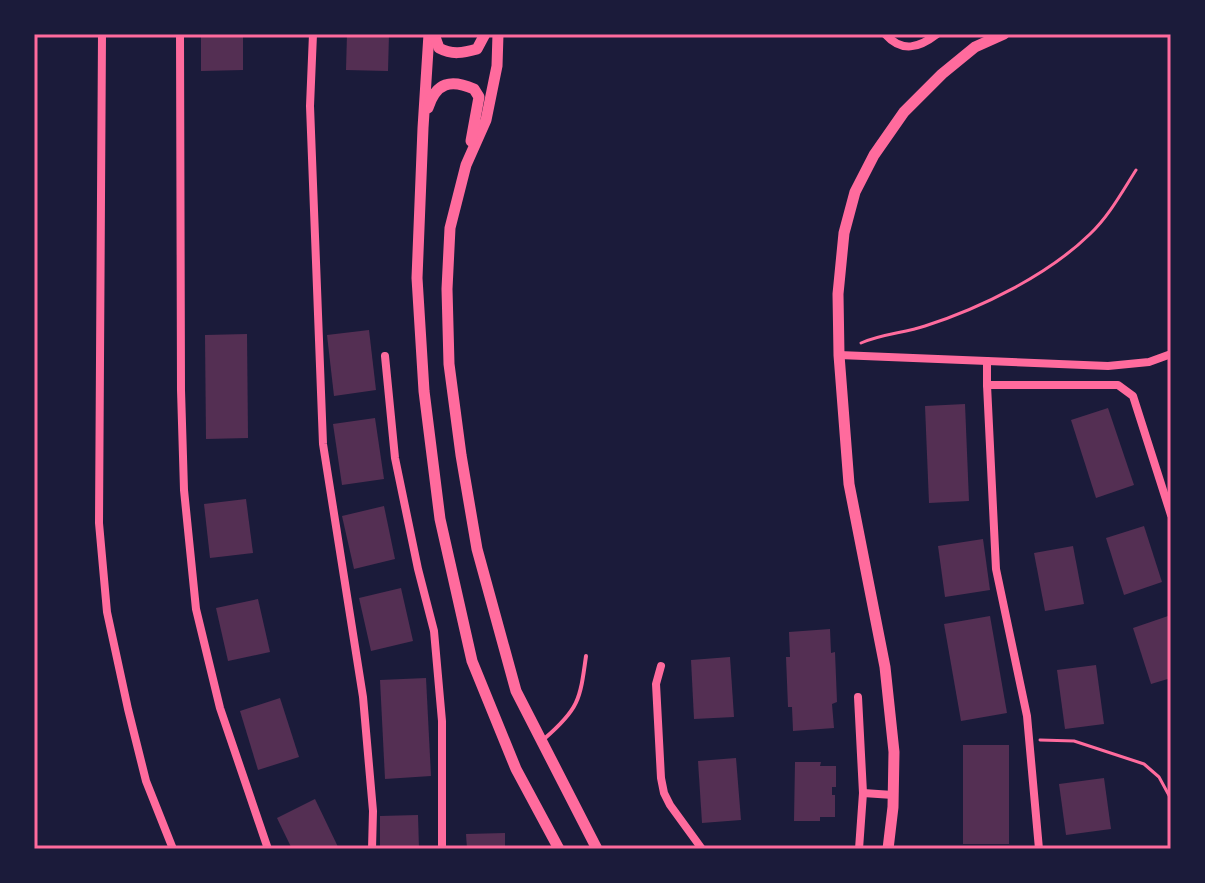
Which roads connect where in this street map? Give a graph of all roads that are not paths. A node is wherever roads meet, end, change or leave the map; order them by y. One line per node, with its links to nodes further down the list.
1 (102, 34): 24 (street)
2 (180, 34): 25 (street)
3 (313, 34): 26 (street)
4 (431, 34): 5 (main road); 10 (main road)
5 (485, 34)
6 (498, 34): 11 (main road)
7 (885, 34): 8 (street)
8 (937, 34)
9 (1004, 34): 13 (main road)
10 (423, 128): 11 (main road); 28 (main road)
11 (466, 165): 21 (main road)
12 (1171, 354): 15 (street)
13 (839, 355): 15 (street); 23 (main road)
14 (385, 356): 27 (street)
15 (987, 361): 16 (street)
16 (987, 385): 17 (street); 33 (street)
17 (1171, 515)
18 (586, 656): 21 (lane)
19 (661, 666): 30 (street)
20 (858, 697): 22 (street)
21 (542, 741): 29 (main road)
22 (863, 793): 23 (street); 31 (street)
23 (893, 795): 32 (main road)
24 (173, 849)
25 (268, 849)
26 (372, 849)
27 (442, 849)
28 (559, 849)
29 (597, 849)
30 (702, 849)
31 (859, 849)
32 (888, 849)
33 (1039, 849)

